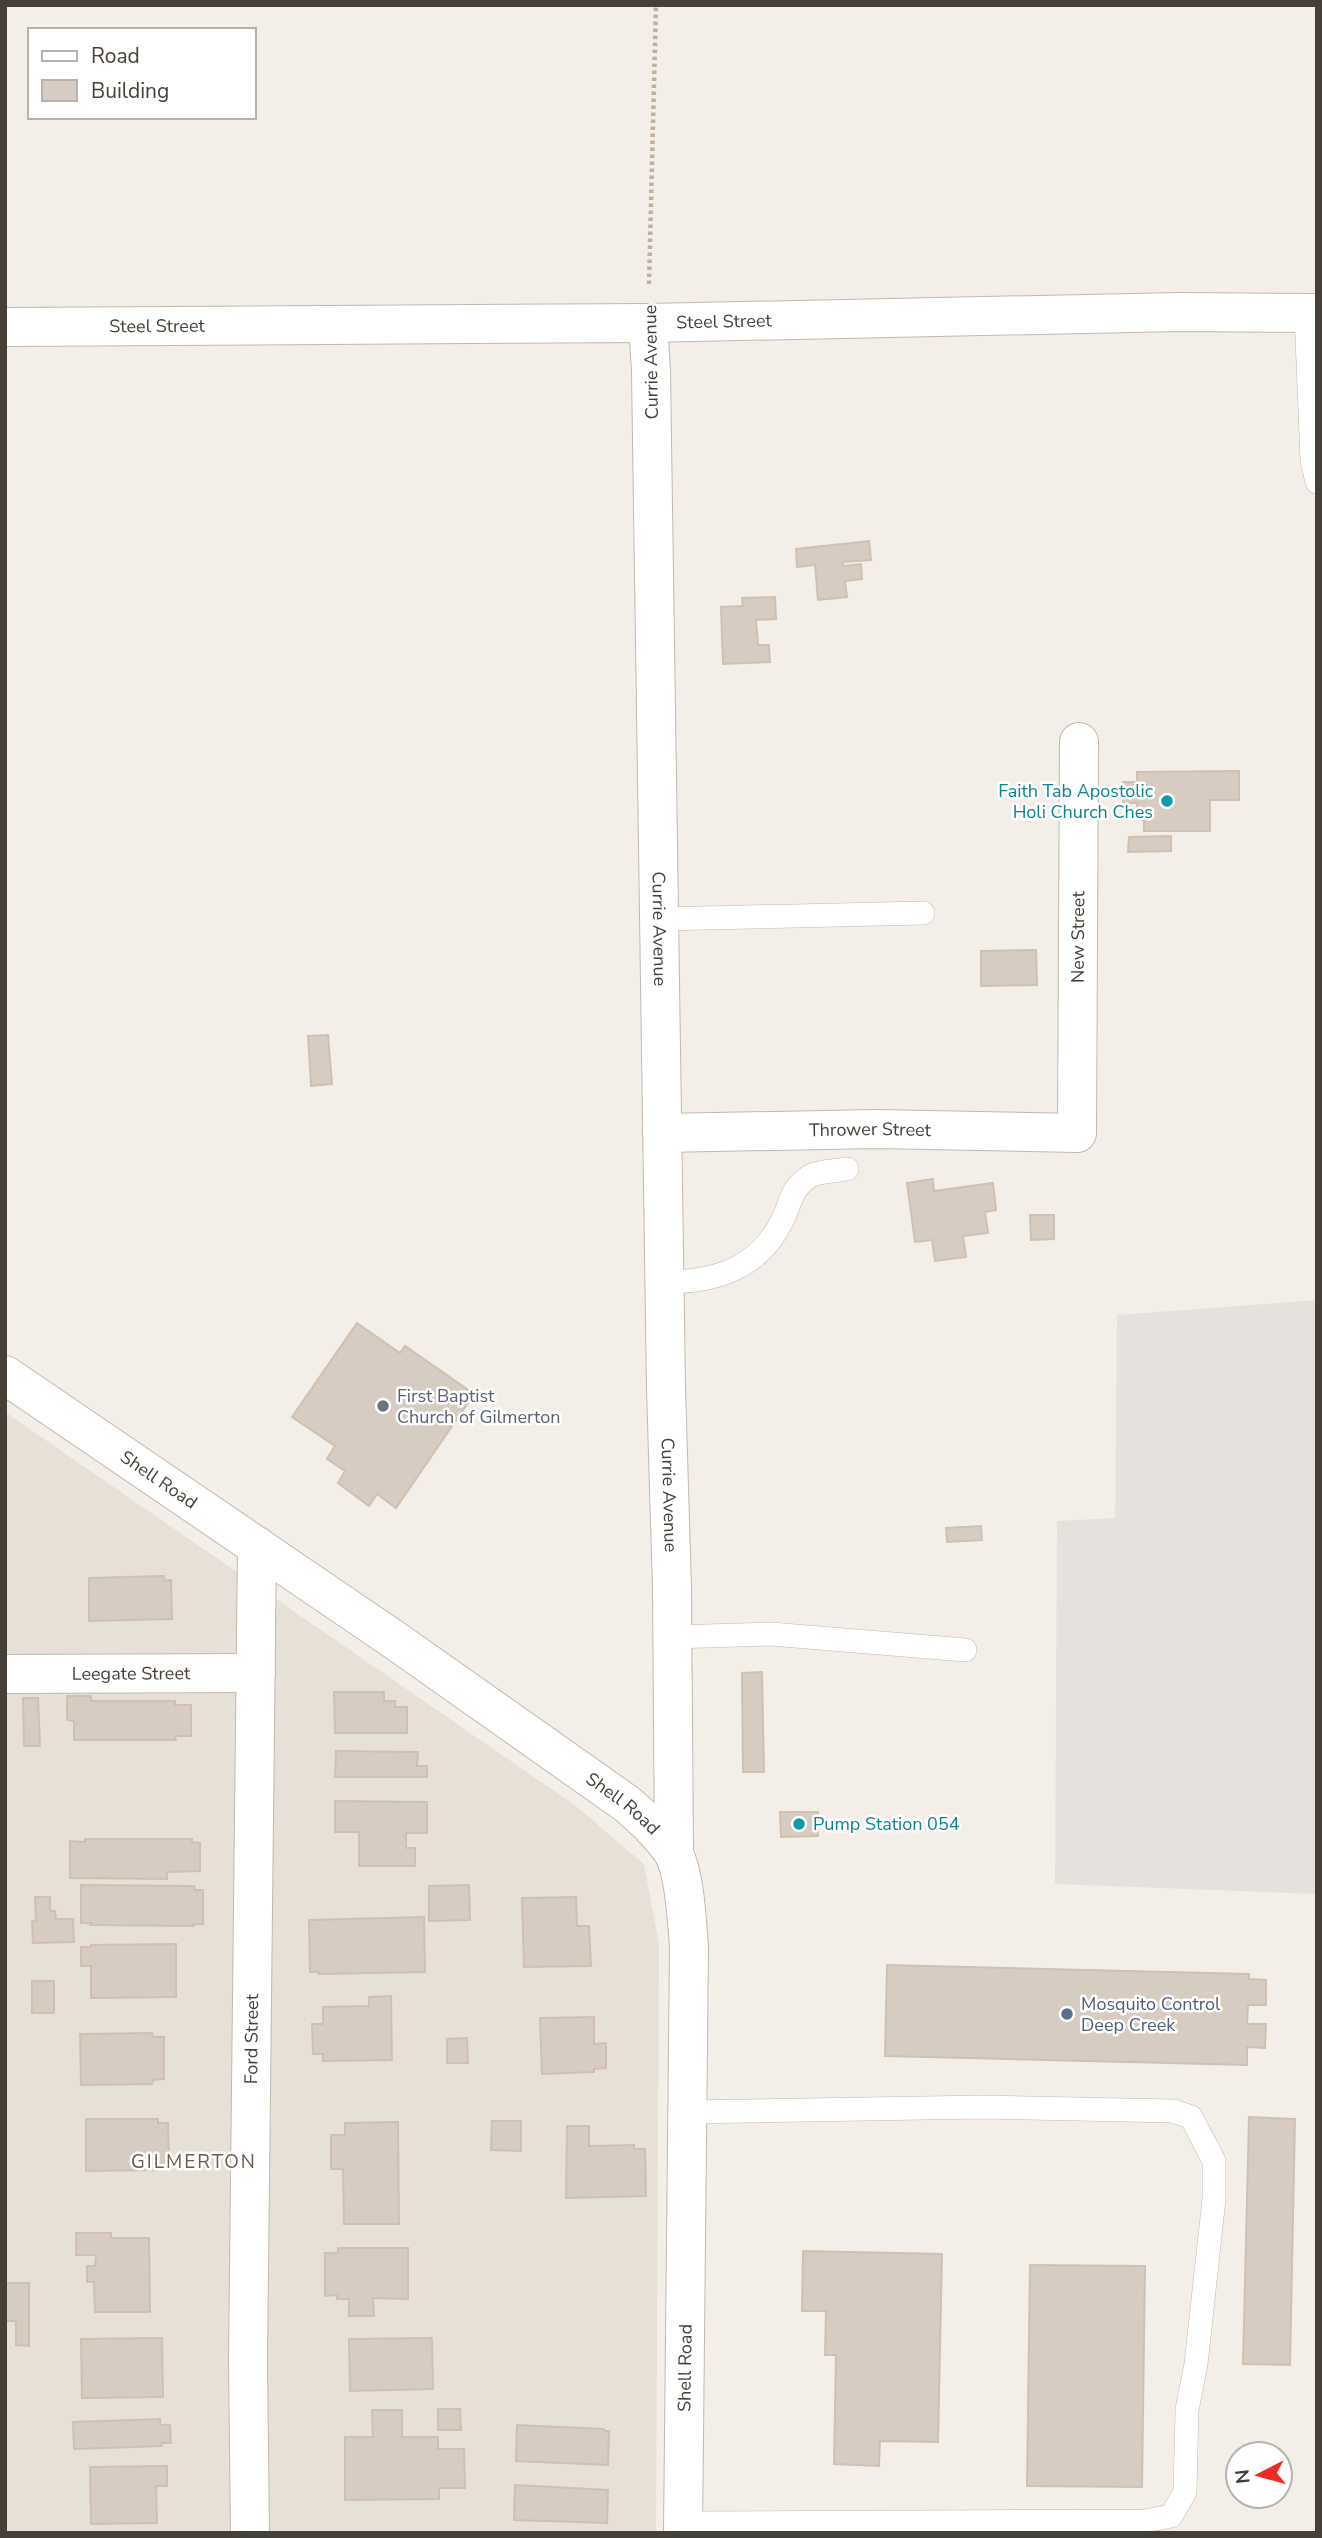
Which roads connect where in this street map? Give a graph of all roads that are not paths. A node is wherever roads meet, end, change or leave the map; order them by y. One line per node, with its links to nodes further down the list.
1 (1311, 313): 2 (street, Steel Street); 4 (lane)
2 (648, 323): 3 (street, Steel Street); 7 (street, Currie Avenue)
3 (5, 327)
4 (1317, 482)
5 (1079, 742): 9 (street, New Street)
6 (923, 913): 7 (lane)
7 (660, 919): 8 (street, Currie Avenue)
8 (662, 1133): 9 (street, Thrower Street); 11 (street, Currie Avenue)
9 (1077, 1133)
10 (847, 1169): 11 (lane)
11 (666, 1282): 14 (street, Currie Avenue)
12 (5, 1375): 13 (street, Shell Road)
13 (257, 1546): 16 (street, Ford Street); 18 (street, Shell Road)
14 (673, 1637): 15 (lane); 18 (street, Currie Avenue)
15 (965, 1650)
16 (256, 1673): 17 (street, Leegate Street); 21 (street, Ford Street)
17 (5, 1674)
18 (674, 1853): 19 (street, Shell Road)
19 (688, 2112): 20 (street, Shell Road); 20 (lane)
20 (683, 2528)
21 (250, 2533)

